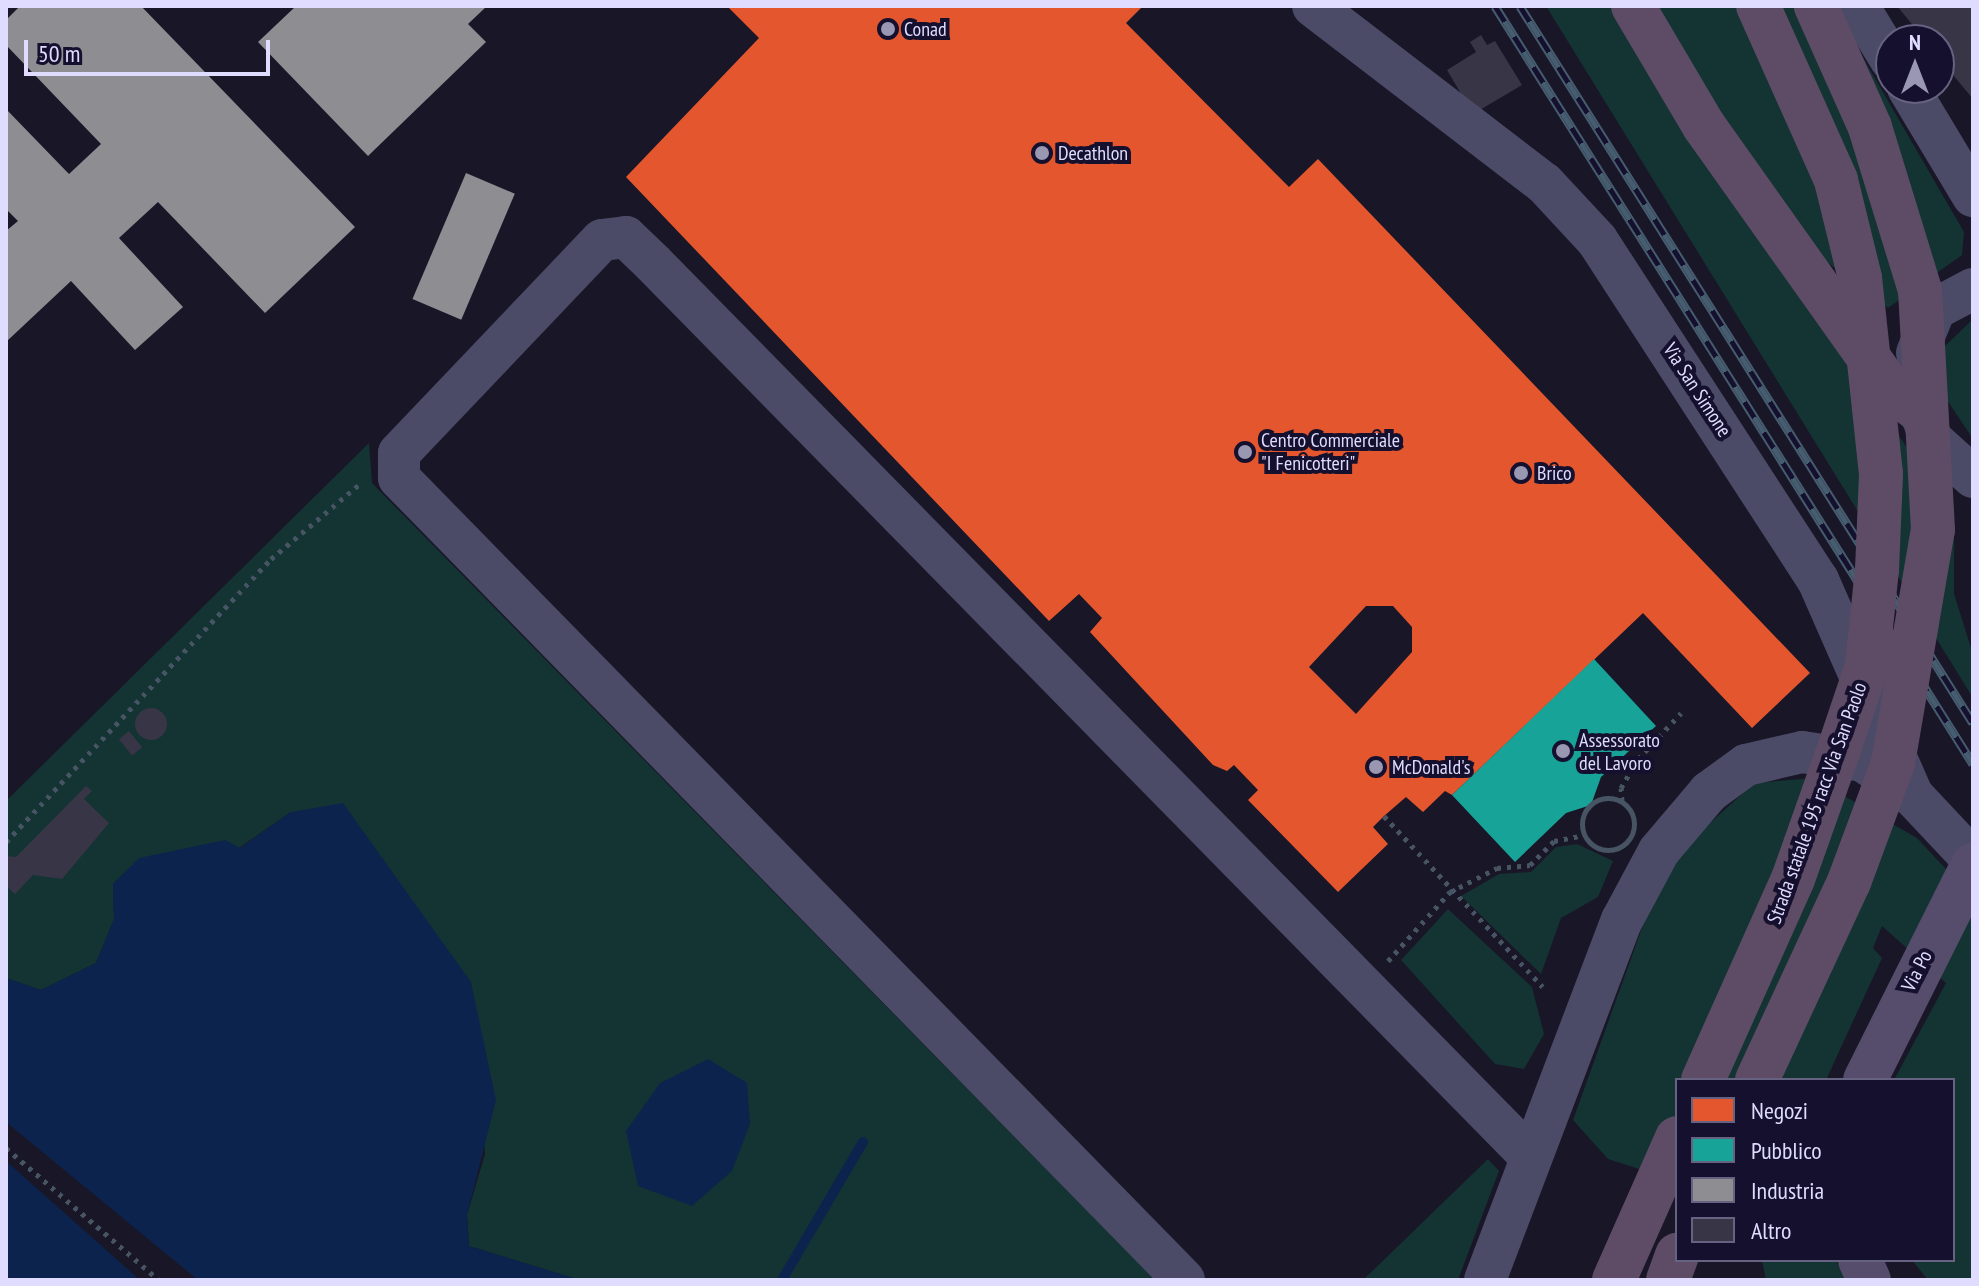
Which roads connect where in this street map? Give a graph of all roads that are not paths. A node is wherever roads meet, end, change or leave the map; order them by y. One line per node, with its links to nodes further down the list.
1 (1313, 6): 13 (street, Via San Simone)
2 (1633, 6): 10 (highway)
3 (1758, 6): 15 (highway, Strada statale 195 racc Via San Paolo, bridge)
4 (1816, 6): 16 (highway, bridge)
5 (1858, 6): 6 (street)
6 (1875, 34)
7 (1918, 104): 8 (street)
8 (1973, 196)
9 (1973, 289): 10 (street)
10 (1920, 412): 11 (street)
11 (1961, 469): 12 (street)
12 (1973, 496)
13 (1913, 796): 14 (street, Via San Simone); 19 (street)
14 (1973, 862): 17 (main road, Via Po)
15 (1704, 1078)
16 (1758, 1078)
17 (1866, 1078)
18 (1675, 1143): 23 (highway)
19 (1531, 1157): 21 (street); 22 (street)
20 (1675, 1261): 24 (highway)
21 (1184, 1280)
22 (1485, 1280)
23 (1614, 1280)
24 (1668, 1280)

